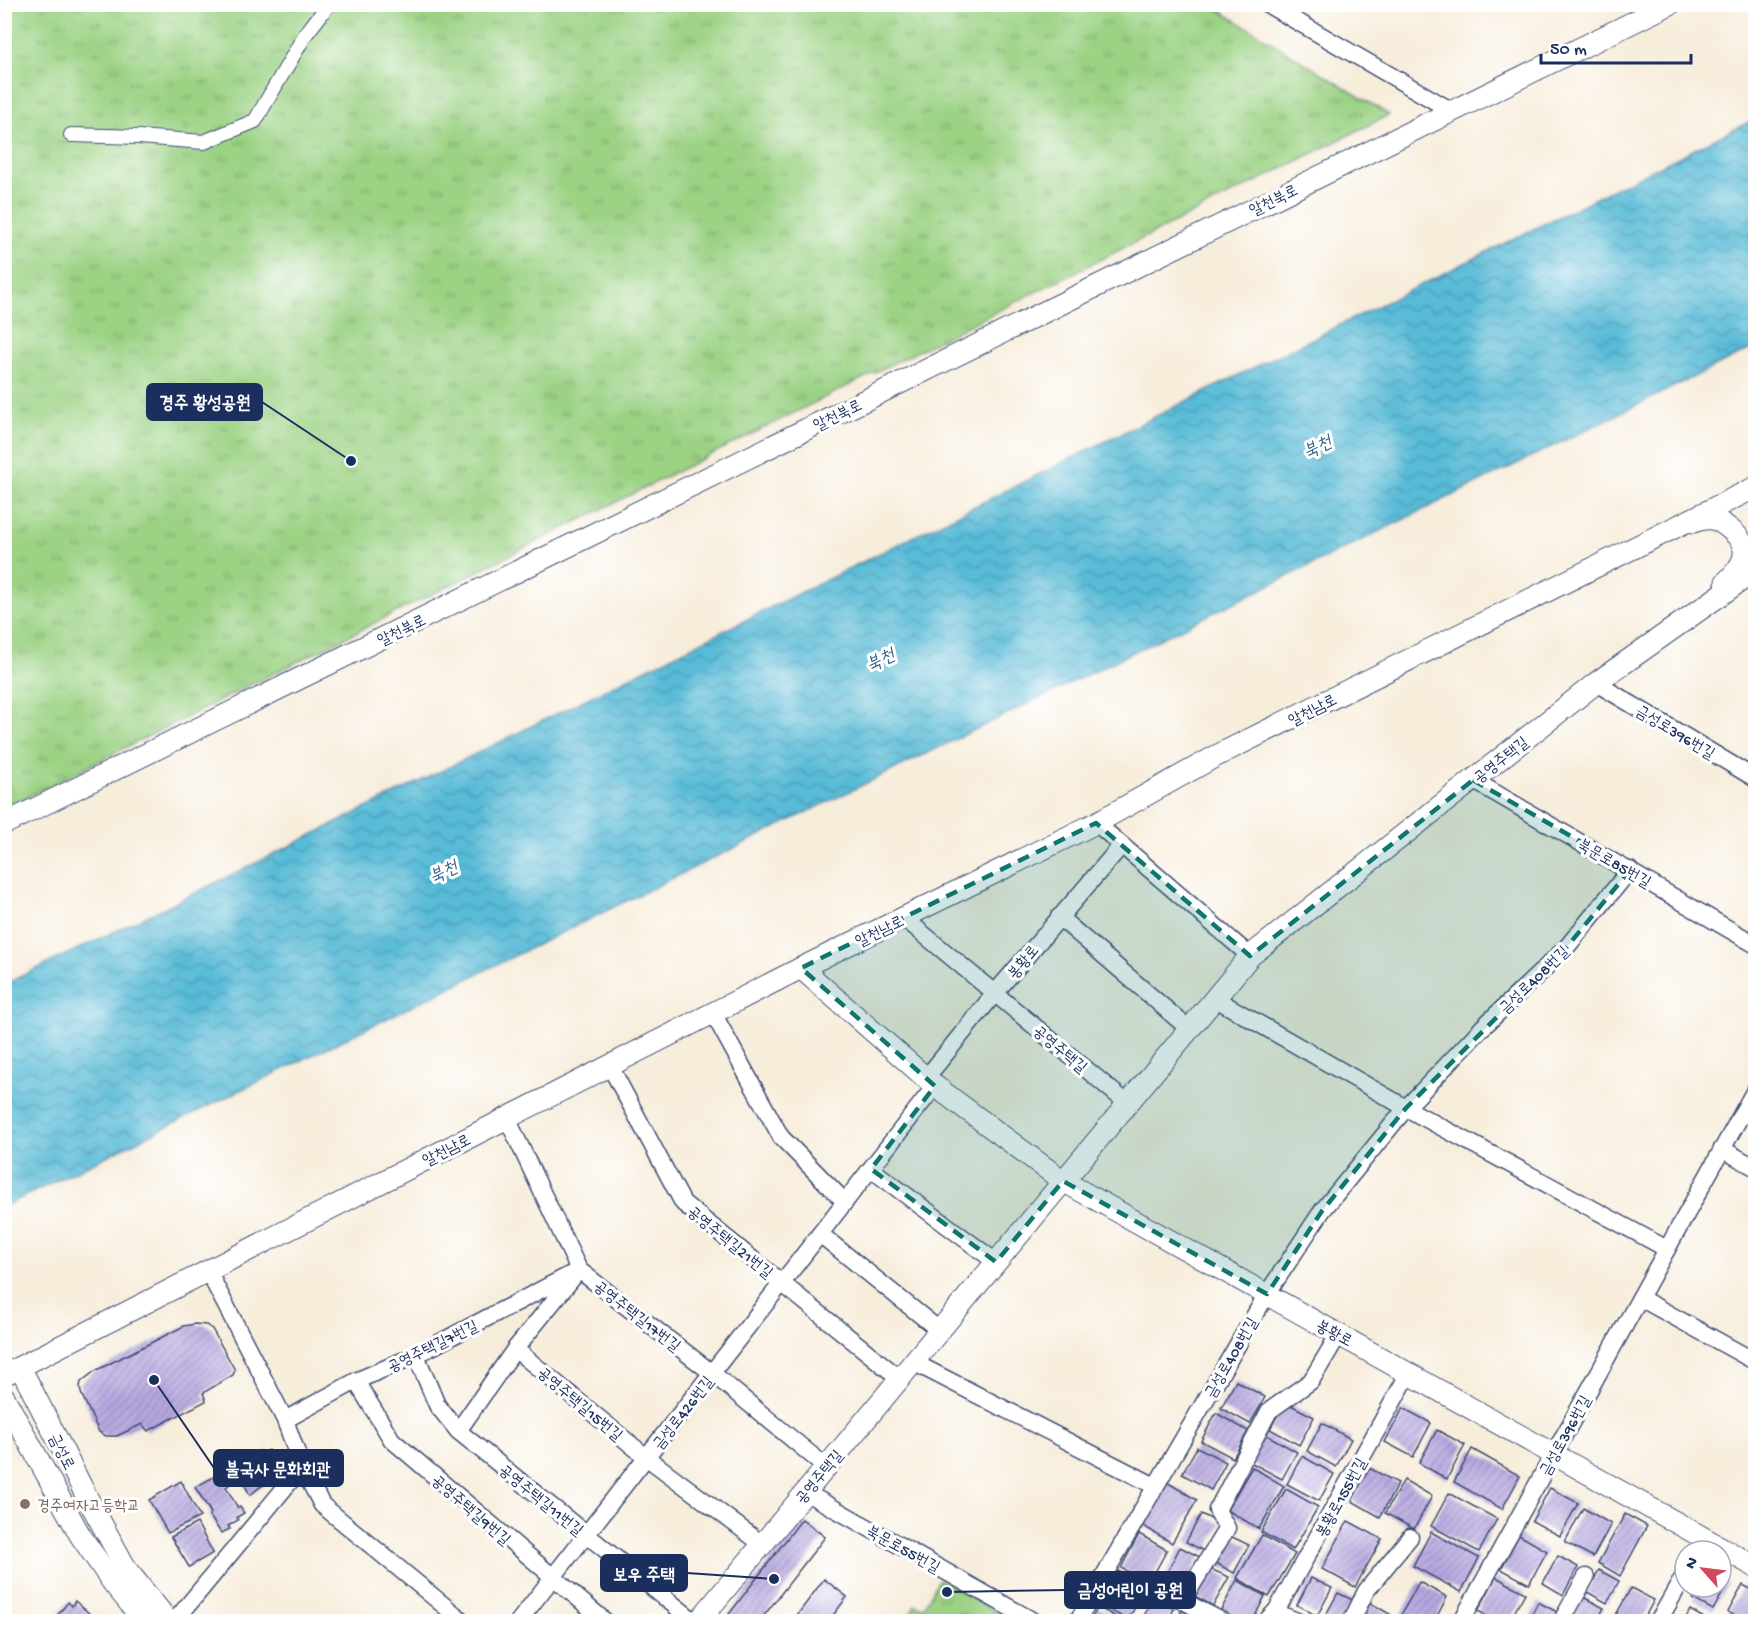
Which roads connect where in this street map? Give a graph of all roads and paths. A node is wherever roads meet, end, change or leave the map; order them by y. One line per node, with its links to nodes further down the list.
1 (329, 4): 5 (street)
2 (1267, 4): 4 (street)
3 (1670, 4): 4 (street, 알천북로)
4 (1452, 111): 14 (street, 알천북로)
5 (71, 135)
6 (1755, 487): 7 (street, 알천남로)
7 (1680, 525): 9 (street); 13 (street, 알천남로)
8 (1755, 570): 9 (street, 공영주택길)
9 (1691, 615): 10 (street, 공영주택길)
10 (1596, 683): 11 (street, 금성로396번길); 12 (street, 공영주택길)
11 (1755, 779)
12 (1473, 780): 16 (street, 북문로85번길); 20 (street, 공영주택길)
13 (1096, 823): 15 (street); 18 (street, 알천남로)
14 (4, 824)
15 (1121, 846): 17 (street, 봉황로); 20 (street)
16 (1630, 870): 19 (street, 북문로85번길); 30 (street, 금성로408번길)
17 (1059, 917): 22 (street, 봉황로); 25 (street)
18 (904, 918): 21 (street, 알천남로); 22 (street, 공영주택길)
19 (1755, 945)
20 (1250, 956): 23 (street, 공영주택길)
21 (801, 968): 24 (street, 알천남로); 27 (street, 봉황로)
22 (995, 993): 27 (street, 봉황로); 29 (street, 공영주택길)
23 (1215, 998): 25 (street, 공영주택길); 30 (street)
24 (713, 1013): 26 (street, 알천남로); 36 (street)
25 (1189, 1029): 29 (street, 공영주택길)
26 (610, 1066): 31 (street, 알천남로); 42 (street, 공영주택길21번길)
27 (930, 1082): 34 (street, 금성로426번길); 35 (street, 봉황로)
28 (1755, 1088): 32 (street, 금성로396번길)
29 (1127, 1103): 35 (street, 공영주택길)
30 (1406, 1108): 38 (street); 43 (street, 금성로408번길)
31 (507, 1118): 40 (street, 공영주택길17번길); 41 (street, 알천남로)
32 (1722, 1149): 33 (street); 38 (street, 금성로396번길)
33 (1755, 1168)
34 (871, 1169): 36 (street, 금성로426번길); 39 (street)
35 (1063, 1181): 39 (street, 공영주택길); 43 (street, 봉황로)
36 (845, 1202): 37 (street, 금성로426번길)
37 (820, 1234): 42 (street, 금성로426번길); 45 (street)
38 (1667, 1249): 44 (street, 금성로396번길)
39 (996, 1262): 45 (street, 공영주택길)
40 (579, 1270): 47 (street); 48 (street, 공영주택길7번길); 52 (street, 공영주택길17번길)
41 (208, 1271): 51 (street, 알천남로); 56 (street)
42 (782, 1282): 50 (street, 공영주택길21번길); 52 (street, 금성로426번길)
43 (1267, 1294): 46 (street, 봉황로); 62 (street, 금성로408번길)
44 (1640, 1298): 49 (street); 58 (street, 금성로396번길)
45 (939, 1330): 50 (street, 공영주택길)
46 (1339, 1334): 53 (street, 봉황로); 74 (street)
47 (515, 1349): 57 (street); 59 (street, 공영주택길15번길)
48 (416, 1355): 54 (street, 공영주택길7번길); 57 (street, 공영주택길11번길)
49 (1755, 1362)
50 (906, 1370): 61 (street, 공영주택길); 62 (street, 공영주택길21번길)
51 (12, 1371): 77 (street, 금성로)
52 (712, 1373): 59 (street, 금성로426번길); 61 (street, 공영주택길17번길)
53 (1409, 1373): 58 (street, 봉황로); 75 (street, 봉황로155번길)
54 (356, 1381): 56 (street, 공영주택길7번길); 71 (street, 공영주택길9번길)
55 (4, 1398): 76 (street, 금성로)
56 (285, 1420): 60 (street)
57 (458, 1431): 64 (street, 공영주택길11번길)
58 (1553, 1454): 66 (street, 봉황로); 88 (street, 금성로396번길)
59 (646, 1457): 64 (street, 금성로426번길); 67 (street, 공영주택길15번길)
60 (303, 1467): 78 (street); 79 (street)
61 (826, 1467): 63 (street, 공영주택길)
62 (1155, 1486): 84 (street, 금성로408번길)
63 (805, 1492): 67 (street, 공영주택길); 83 (street, 북문로55번길)
64 (586, 1535): 71 (street, 금성로426번길); 82 (street, 공영주택길11번길)
65 (1410, 1537): 87 (street)
66 (1692, 1539)
67 (762, 1544): 82 (street, 공영주택길)
68 (1733, 1558): 69 (street, 봉황로)
69 (1755, 1567)
70 (1586, 1577): 89 (street)
71 (552, 1578): 80 (street, 금성로426번길); 81 (street, 공영주택길9번길)
72 (1160, 1589): 74 (street)
73 (1673, 1596): 90 (street)
74 (1183, 1600): 85 (street)
75 (1270, 1618): 86 (street)
76 (145, 1622)
77 (169, 1622)
78 (174, 1622)
79 (464, 1622)
80 (518, 1622)
81 (606, 1622)
82 (696, 1622)
83 (1035, 1622)
84 (1077, 1622)
85 (1224, 1622)
86 (1299, 1622)
87 (1351, 1622)
88 (1461, 1622)
89 (1561, 1622)
90 (1658, 1622)

